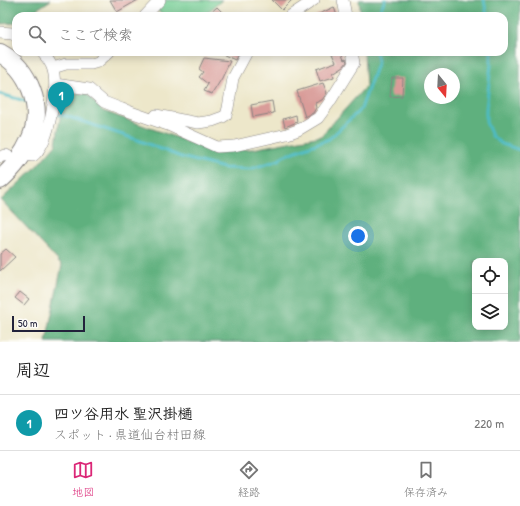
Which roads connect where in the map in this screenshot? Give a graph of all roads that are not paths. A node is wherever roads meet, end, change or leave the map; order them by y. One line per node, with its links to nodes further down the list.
1 (160, 0): 4 (street)
2 (314, 0): 5 (street)
3 (343, 0): 6 (street)
4 (151, 12)
5 (296, 12)
6 (345, 12)
7 (0, 32): 8 (street)
8 (12, 33)
9 (0, 53): 18 (main road)
10 (45, 56): 14 (street)
11 (105, 56): 14 (street)
12 (246, 56): 16 (street)
13 (353, 56): 16 (street)
14 (53, 68): 15 (street)
15 (55, 88): 16 (street); 18 (street)
16 (122, 109)
17 (0, 157): 18 (street)
18 (20, 158): 19 (main road)
19 (0, 180)

